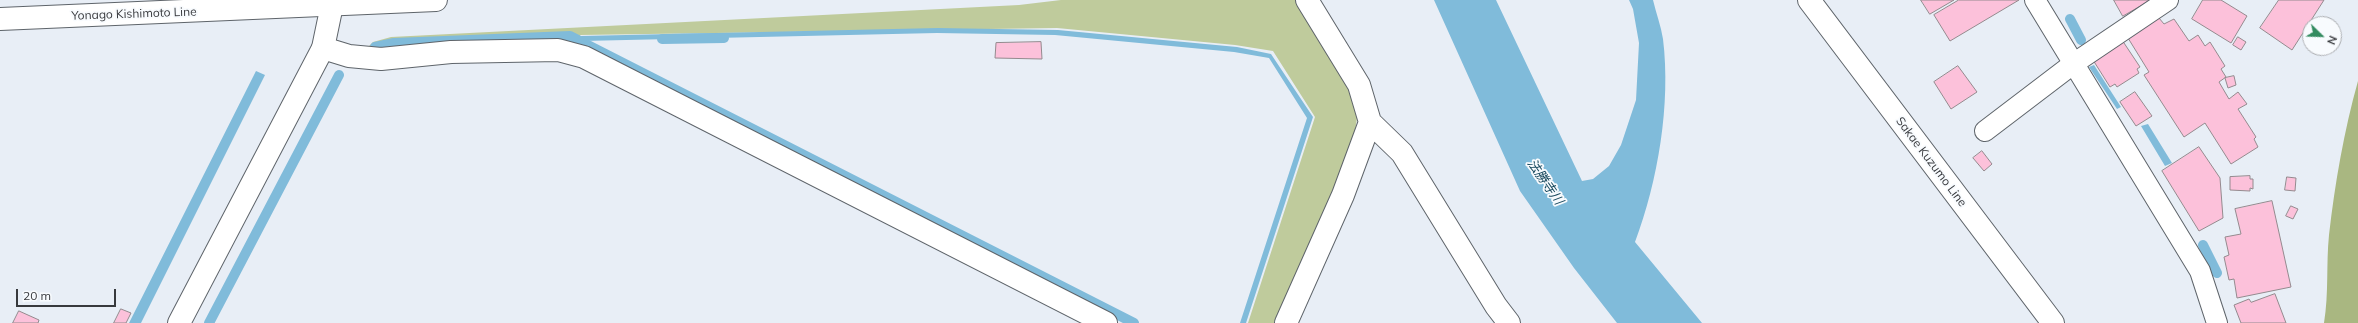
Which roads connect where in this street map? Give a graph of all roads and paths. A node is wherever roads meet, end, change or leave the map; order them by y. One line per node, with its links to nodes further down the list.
1 (436, 0): 6 (street, Yonago Kishimoto Line)
2 (1307, 0): 10 (street)
3 (1808, 0): 16 (street, Sakae Kuzumo Line)
4 (2035, 0): 9 (lane)
5 (2168, 0): 9 (lane)
6 (332, 3): 7 (street, Yonago Kishimoto Line); 8 (street)
7 (0, 19)
8 (322, 48): 12 (street); 13 (street)
9 (2073, 64): 11 (lane); 17 (lane)
10 (1370, 122): 14 (street); 15 (street)
11 (1985, 131)
12 (179, 323)
13 (1106, 323)
14 (1286, 323)
15 (1509, 323)
16 (2053, 323)
17 (2217, 323)

